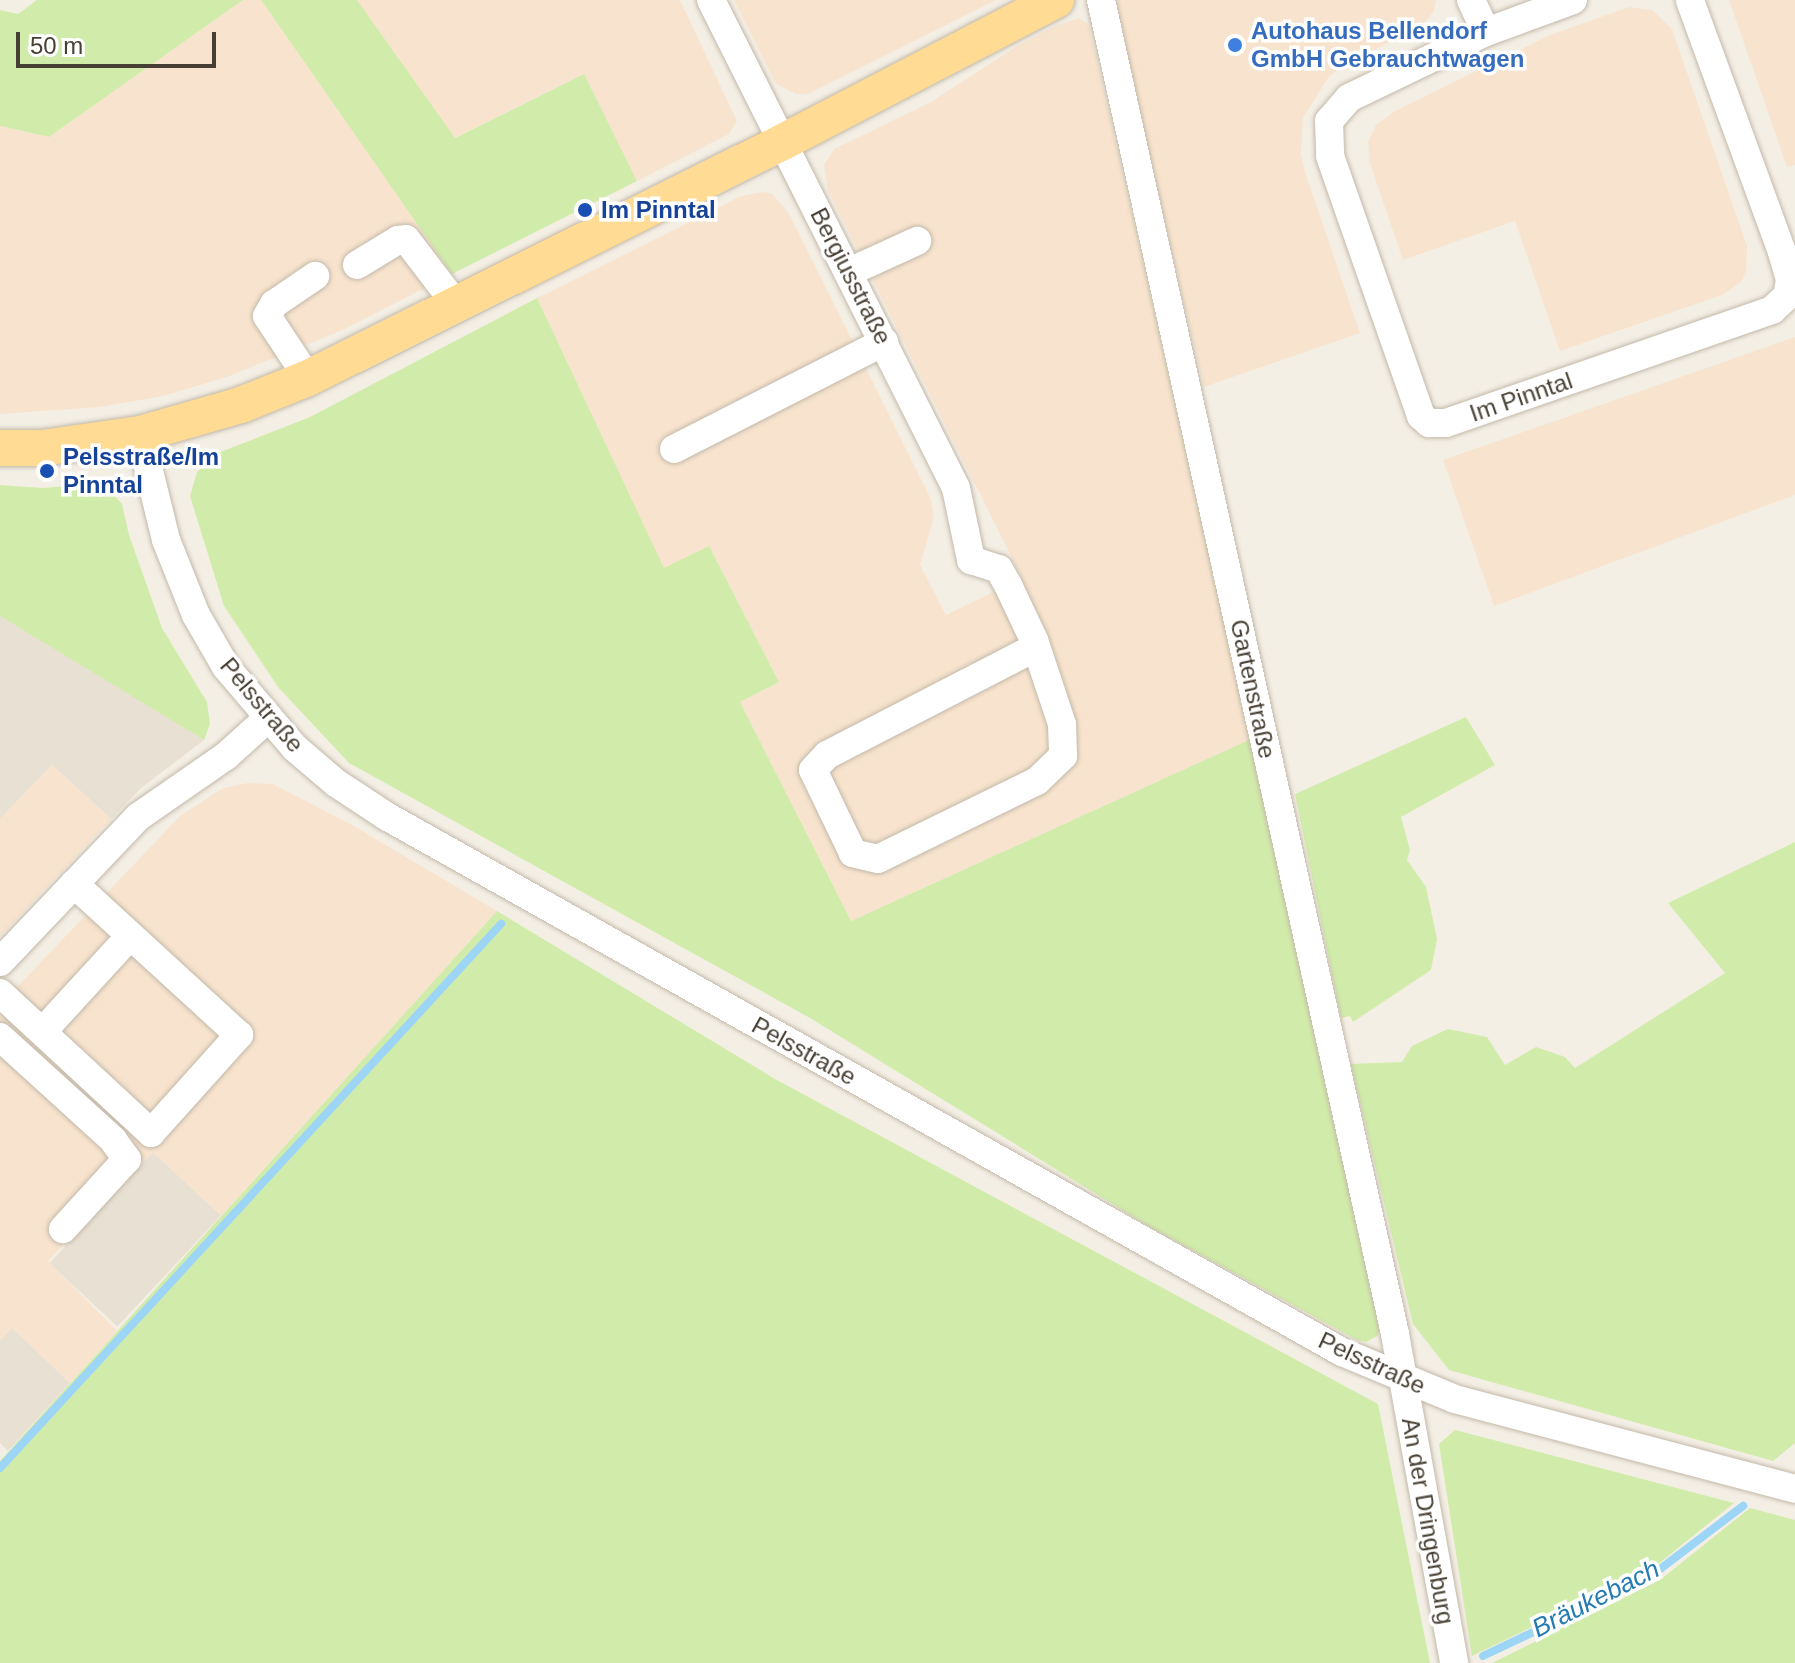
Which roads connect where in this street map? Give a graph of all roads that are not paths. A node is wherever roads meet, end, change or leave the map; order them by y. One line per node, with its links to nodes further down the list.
1 (711, 0): 8 (street, Bergiusstraße)
2 (1056, 0): 8 (main road)
3 (1101, 0): 28 (street, Gartenstraße)
4 (1471, 0): 7 (street)
5 (1573, 0): 7 (street, Im Pinntal)
6 (1690, 0): 7 (street, Im Pinntal)
7 (1486, 32)
8 (783, 142): 11 (street, Bergiusstraße); 13 (main road)
9 (917, 241): 11 (street)
10 (357, 265): 13 (street)
11 (849, 272): 14 (street, Bergiusstraße)
12 (315, 276): 15 (street)
13 (457, 306): 15 (main road)
14 (884, 342): 18 (street); 19 (street, Bergiusstraße)
15 (308, 378): 16 (main road)
16 (140, 434): 17 (main road); 20 (street, Pelsstraße)
17 (0, 448)
18 (674, 449)
19 (1036, 647): 19 (street)
20 (267, 719): 21 (street); 28 (street, Pelsstraße)
21 (74, 884): 22 (street); 23 (street)
22 (129, 937): 25 (street); 25 (street)
23 (0, 962)
24 (0, 993): 25 (street)
25 (43, 1031)
26 (0, 1037): 27 (street)
27 (63, 1229)
28 (1401, 1379): 29 (street, Pelsstraße); 30 (street, An der Dringenburg)
29 (1795, 1489)
30 (1454, 1663)

